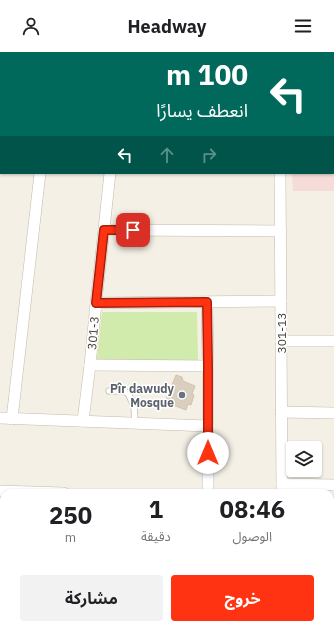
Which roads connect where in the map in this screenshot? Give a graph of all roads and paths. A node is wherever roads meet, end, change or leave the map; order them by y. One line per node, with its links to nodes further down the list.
1 (40, 174): 17 (street)
2 (110, 174): 4 (street, 301-3)
3 (280, 174): 5 (street, 301-13)
4 (104, 230): 5 (street); 8 (street, 301-3)
5 (281, 231): 6 (street, 301-13)
6 (281, 301): 7 (street); 9 (street, 301-13)
7 (207, 302): 8 (street); 12 (street)
8 (96, 303): 11 (street, 301-3)
9 (281, 341): 10 (street); 14 (street, 301-13)
10 (334, 341)
11 (90, 365): 12 (street); 18 (street, 301-3)
12 (208, 366): 20 (street)
13 (109, 391): 19 (lane)
14 (281, 412): 15 (street); 23 (street, 301-13)
15 (334, 413)
16 (0, 418): 17 (street)
17 (12, 419): 18 (street)
18 (83, 421): 19 (street)
19 (135, 423): 20 (street)
20 (208, 426): 22 (street)
21 (334, 485): 23 (street)
22 (208, 489)
23 (282, 489)

